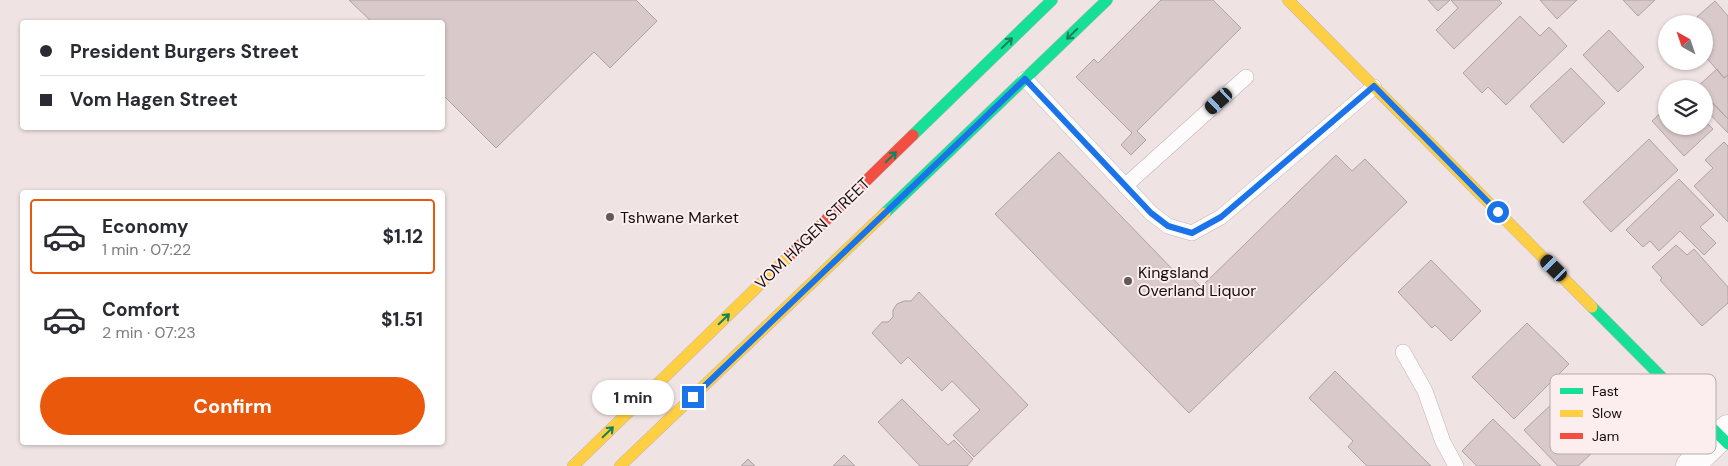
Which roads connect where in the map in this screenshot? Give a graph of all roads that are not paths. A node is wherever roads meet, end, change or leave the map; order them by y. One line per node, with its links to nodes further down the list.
1 (1052, 0): 14 (main road, VOM HAGEN STREET, one-way to 1)
2 (1107, 0): 5 (main road, one-way to 5)
3 (1288, 0): 6 (main road)
4 (1246, 77): 7 (lane)
5 (1025, 79): 7 (lane); 15 (main road)
6 (1374, 86): 7 (lane); 9 (main road)
7 (1125, 186)
8 (1403, 352): 16 (lane)
9 (1664, 374)
10 (1716, 426): 11 (main road)
11 (1726, 436): 12 (street)
12 (1716, 444)
13 (1704, 454): 17 (street)
14 (573, 466)
15 (620, 466)
16 (1456, 466)
17 (1690, 466)

